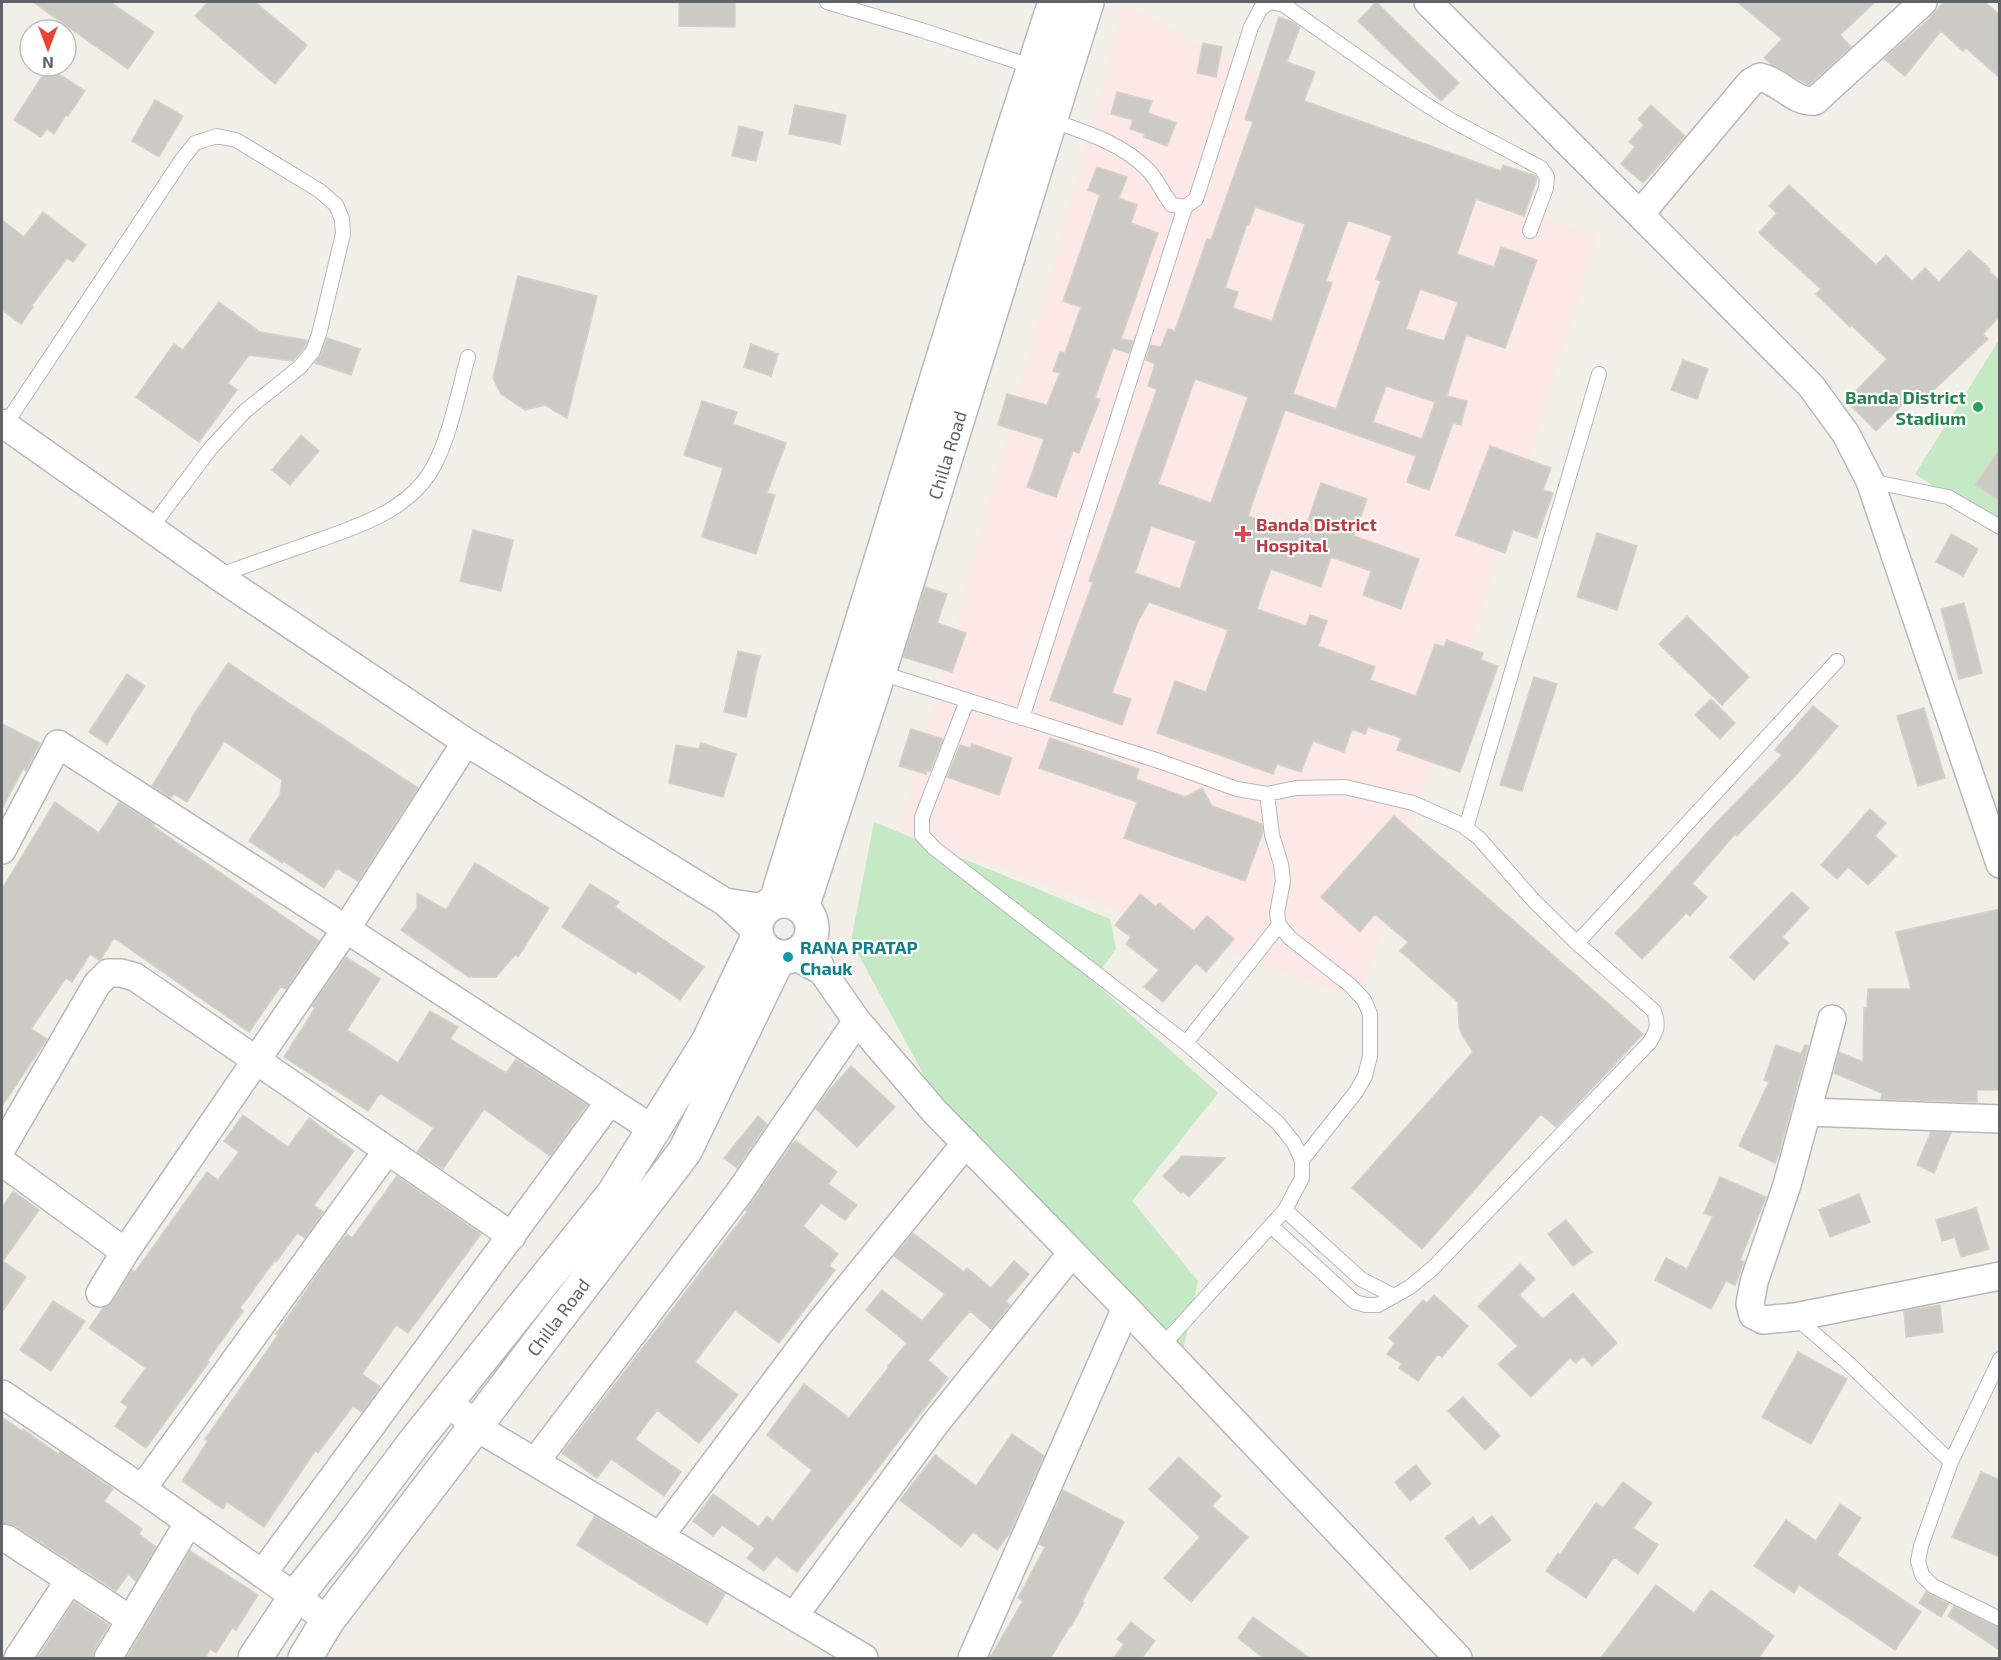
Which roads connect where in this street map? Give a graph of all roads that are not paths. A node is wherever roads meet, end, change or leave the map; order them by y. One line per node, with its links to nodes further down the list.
1 (827, 2): 6 (lane)
2 (1055, 2): 6 (main road)
3 (1087, 2): 6 (main road, Chilla Road)
4 (1428, 2): 9 (street)
5 (1923, 2): 9 (street)
6 (1049, 73): 7 (main road, Chilla Road); 12 (main road)
7 (1050, 120): 8 (lane); 13 (main road, Chilla Road)
8 (1185, 207): 10 (lane); 23 (lane)
9 (1640, 214): 16 (street)
10 (1530, 231)
11 (468, 357): 19 (lane)
12 (941, 363): 13 (main road); 21 (main road)
13 (972, 373): 21 (main road, Chilla Road)
14 (1599, 374): 26 (lane)
15 (3, 424): 18 (street); 18 (lane)
16 (1870, 481): 17 (lane); 28 (street)
17 (2000, 527)
18 (151, 528): 19 (street)
19 (218, 576): 24 (street)
20 (1837, 661): 32 (lane)
21 (863, 668): 22 (lane); 31 (main road)
22 (967, 701): 23 (lane); 35 (lane)
23 (1022, 718): 25 (lane)
24 (466, 742): 30 (street); 31 (street)
25 (1267, 794): 26 (lane); 29 (lane)
26 (1466, 828): 32 (lane)
27 (2, 850): 30 (street)
28 (1999, 862)
29 (1279, 926): 35 (lane); 44 (lane)
30 (346, 928): 36 (street); 37 (street)
31 (780, 930): 34 (street); 40 (main road); 60 (main road, Chilla Road)
32 (1577, 943): 53 (lane)
33 (1832, 1019): 38 (street)
34 (857, 1021): 41 (street); 61 (street)
35 (1186, 1043): 44 (lane)
36 (256, 1061): 42 (street); 43 (street); 49 (street)
37 (610, 1101): 40 (street); 48 (street)
38 (1808, 1112): 39 (street); 55 (street)
39 (2000, 1119)
40 (654, 1130): 59 (main road)
41 (966, 1143): 50 (street); 65 (street)
42 (2, 1148)
43 (387, 1151): 48 (street); 63 (street)
44 (1302, 1160): 46 (lane)
45 (2, 1162): 49 (street)
46 (1285, 1210): 47 (lane); 53 (lane)
47 (1271, 1226): 53 (lane); 56 (lane)
48 (512, 1236): 67 (street)
49 (125, 1252): 52 (street)
50 (1072, 1253): 54 (street); 70 (street)
51 (2000, 1276): 55 (street)
52 (100, 1293)
53 (1392, 1296)
54 (1126, 1308): 56 (street); 79 (street)
55 (1795, 1317): 62 (lane)
56 (1162, 1346): 80 (street)
57 (2000, 1359): 62 (lane)
58 (3, 1398): 63 (street)
59 (448, 1401): 60 (street); 69 (main road)
60 (476, 1427): 61 (street); 73 (main road, Chilla Road)
61 (535, 1462): 65 (street)
62 (1951, 1462): 71 (lane)
63 (142, 1489): 64 (street)
64 (189, 1522): 67 (street); 72 (street)
65 (660, 1536): 70 (street)
66 (2, 1538): 68 (street)
67 (262, 1574): 69 (street)
68 (69, 1581): 72 (street); 74 (street)
69 (296, 1596): 73 (street); 76 (main road)
70 (794, 1616): 78 (street)
71 (2000, 1619)
72 (131, 1620): 75 (street)
73 (328, 1620): 77 (main road, Chilla Road)
74 (18, 1659)
75 (108, 1659)
76 (255, 1659)
77 (304, 1659)
78 (864, 1659)
79 (972, 1659)
80 (1458, 1659)

